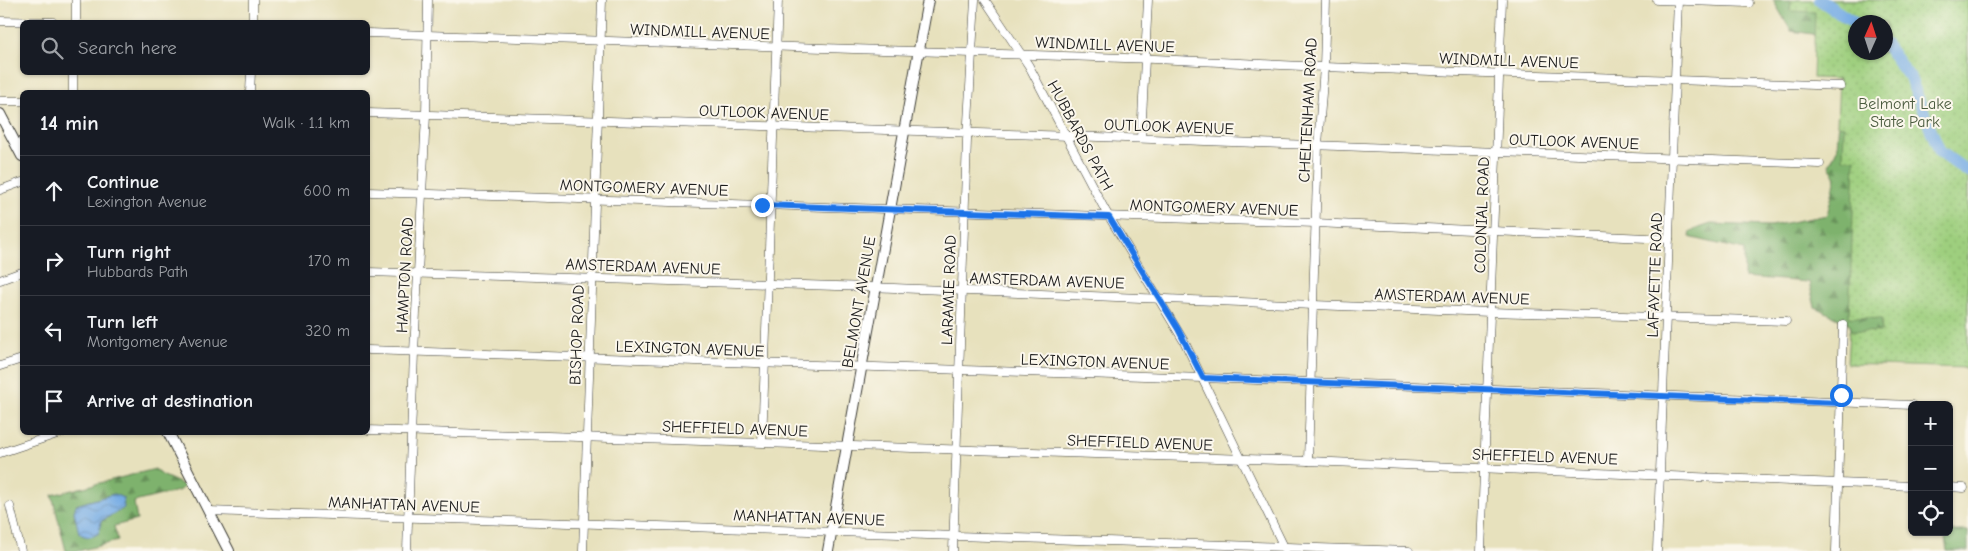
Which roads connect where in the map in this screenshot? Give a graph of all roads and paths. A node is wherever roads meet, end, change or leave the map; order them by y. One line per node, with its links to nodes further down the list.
1 (76, 0): 15 (street)
2 (253, 0): 16 (street)
3 (428, 0): 20 (street, HAMPTON ROAD)
4 (602, 0): 21 (street, BISHOP ROAD)
5 (778, 0): 22 (street)
6 (928, 0): 23 (main road, BELMONT AVENUE)
7 (975, 0): 24 (street, LARAMIE ROAD)
8 (985, 0): 25 (street, HUBBARDS PATH)
9 (1148, 0): 26 (street)
10 (1326, 0): 27 (street, CHELTENHAM ROAD)
11 (1502, 0): 28 (street, COLONIAL ROAD)
12 (1657, 0): 13 (street)
13 (1678, 0): 14 (street); 31 (street, LAFAYETTE ROAD)
14 (1749, 3)
15 (76, 20)
16 (253, 20)
17 (0, 21): 18 (street)
18 (20, 21)
19 (370, 33): 20 (street, WINDMILL AVENUE)
20 (426, 35): 21 (street, WINDMILL AVENUE); 39 (street, HAMPTON ROAD)
21 (600, 42): 22 (street, WINDMILL AVENUE); 40 (street, BISHOP ROAD)
22 (776, 47): 23 (street, WINDMILL AVENUE); 41 (street)
23 (919, 52): 24 (street, WINDMILL AVENUE); 42 (main road, BELMONT AVENUE)
24 (970, 54): 25 (street, WINDMILL AVENUE); 43 (street, LARAMIE ROAD)
25 (1022, 55): 26 (street, WINDMILL AVENUE); 44 (street, HUBBARDS PATH)
26 (1145, 59): 27 (street, WINDMILL AVENUE); 45 (street)
27 (1324, 67): 28 (street, WINDMILL AVENUE); 46 (street, CHELTENHAM ROAD)
28 (1499, 73): 31 (street, WINDMILL AVENUE); 48 (street, COLONIAL ROAD)
29 (73, 75): 33 (street)
30 (251, 75): 34 (street)
31 (1675, 80): 32 (street, WINDMILL AVENUE); 49 (street, LAFAYETTE ROAD)
32 (1841, 86)
33 (73, 90)
34 (250, 90)
35 (0, 101): 36 (street)
36 (20, 101)
37 (370, 113): 39 (street, OUTLOOK AVENUE)
38 (0, 114): 47 (main road)
39 (426, 115): 40 (street, OUTLOOK AVENUE); 54 (street, HAMPTON ROAD)
40 (598, 121): 41 (street, OUTLOOK AVENUE); 55 (street, BISHOP ROAD)
41 (774, 126): 42 (street, OUTLOOK AVENUE); 56 (street)
42 (905, 131): 43 (street, OUTLOOK AVENUE); 57 (main road, BELMONT AVENUE)
43 (967, 132): 44 (street, OUTLOOK AVENUE); 58 (street, LARAMIE ROAD)
44 (1066, 136): 45 (street, OUTLOOK AVENUE); 59 (street, HUBBARDS PATH)
45 (1141, 138): 46 (street, OUTLOOK AVENUE)
46 (1318, 145): 48 (street, OUTLOOK AVENUE); 60 (street, CHELTENHAM ROAD)
47 (20, 152)
48 (1497, 152): 49 (street, OUTLOOK AVENUE); 61 (street, COLONIAL ROAD)
49 (1672, 159): 50 (street, OUTLOOK AVENUE); 62 (street, LAFAYETTE ROAD)
50 (1820, 164)
51 (20, 183): 52 (street)
52 (0, 190)
53 (370, 192): 54 (street, MONTGOMERY AVENUE)
54 (422, 194): 55 (street, MONTGOMERY AVENUE); 65 (street, HAMPTON ROAD)
55 (594, 199): 56 (street, MONTGOMERY AVENUE); 66 (street, BISHOP ROAD)
56 (770, 205): 57 (street, MONTGOMERY AVENUE); 68 (street)
57 (890, 210): 58 (street, MONTGOMERY AVENUE); 69 (main road, BELMONT AVENUE)
58 (965, 212): 59 (street, MONTGOMERY AVENUE); 70 (street, LARAMIE ROAD)
59 (1109, 217): 60 (street, MONTGOMERY AVENUE); 71 (street, HUBBARDS PATH)
60 (1315, 223): 61 (street, MONTGOMERY AVENUE); 72 (street, CHELTENHAM ROAD)
61 (1494, 232): 62 (street, MONTGOMERY AVENUE); 73 (street, COLONIAL ROAD)
62 (1669, 239): 74 (street, LAFAYETTE ROAD)
63 (370, 272): 65 (street, AMSTERDAM AVENUE)
64 (20, 273): 67 (street)
65 (418, 275): 66 (street, AMSTERDAM AVENUE); 78 (street, HAMPTON ROAD)
66 (591, 278): 68 (street, AMSTERDAM AVENUE); 79 (street, BISHOP ROAD)
67 (0, 280)
68 (768, 284): 69 (street, AMSTERDAM AVENUE); 81 (street)
69 (876, 288): 70 (street, AMSTERDAM AVENUE); 83 (main road, BELMONT AVENUE)
70 (962, 291): 71 (street, AMSTERDAM AVENUE); 84 (street, LARAMIE ROAD)
71 (1158, 298): 72 (street, AMSTERDAM AVENUE); 85 (street, HUBBARDS PATH)
72 (1313, 303): 73 (street, AMSTERDAM AVENUE); 86 (street, CHELTENHAM ROAD)
73 (1490, 312): 74 (street, AMSTERDAM AVENUE); 87 (street, COLONIAL ROAD)
74 (1667, 316): 75 (street, AMSTERDAM AVENUE); 88 (street, LAFAYETTE ROAD)
75 (1786, 321)
76 (1843, 324): 89 (street)
77 (370, 350): 78 (street, LEXINGTON AVENUE)
78 (414, 352): 79 (street, LEXINGTON AVENUE); 92 (street, HAMPTON ROAD)
79 (589, 358): 81 (street, LEXINGTON AVENUE); 95 (street, BISHOP ROAD)
80 (20, 360): 82 (street)
81 (765, 364): 83 (street, LEXINGTON AVENUE); 96 (street)
82 (0, 366)
83 (861, 367): 84 (street, LEXINGTON AVENUE); 97 (main road, BELMONT AVENUE)
84 (959, 370): 85 (street, LEXINGTON AVENUE); 98 (street, LARAMIE ROAD)
85 (1203, 378): 86 (street, LEXINGTON AVENUE); 100 (street, HUBBARDS PATH)
86 (1311, 382): 87 (street, LEXINGTON AVENUE); 101 (street, CHELTENHAM ROAD)
87 (1488, 390): 88 (street, LEXINGTON AVENUE); 102 (street, COLONIAL ROAD)
88 (1664, 397): 89 (street, LEXINGTON AVENUE); 103 (street, LAFAYETTE ROAD)
89 (1840, 403): 90 (street, LEXINGTON AVENUE); 104 (street)
90 (1908, 405)
91 (370, 430): 92 (street, SHEFFIELD AVENUE)
92 (411, 432): 95 (street, SHEFFIELD AVENUE); 110 (street, HAMPTON ROAD)
93 (54, 435): 99 (street)
94 (170, 435): 109 (main road)
95 (586, 437): 96 (street, SHEFFIELD AVENUE); 111 (street, BISHOP ROAD)
96 (762, 442): 97 (street, SHEFFIELD AVENUE)
97 (847, 445): 98 (street, SHEFFIELD AVENUE); 112 (main road, BELMONT AVENUE)
98 (957, 450): 100 (street, SHEFFIELD AVENUE); 113 (street, LARAMIE ROAD)
99 (0, 453)
100 (1241, 459): 101 (street, SHEFFIELD AVENUE); 115 (street, HUBBARDS PATH)
101 (1308, 461): 102 (street, SHEFFIELD AVENUE)
102 (1484, 468): 103 (street, SHEFFIELD AVENUE); 124 (street, COLONIAL ROAD)
103 (1660, 474): 104 (street, SHEFFIELD AVENUE); 125 (street, LAFAYETTE ROAD)
104 (1838, 483): 105 (street, SHEFFIELD AVENUE); 126 (street)
105 (1908, 486)
106 (1953, 487): 107 (street)
107 (1964, 488)
108 (10, 506): 116 (street)
109 (208, 511): 110 (street, MANHATTAN AVENUE); 117 (main road)
110 (408, 517): 111 (street, MANHATTAN AVENUE); 118 (street, HAMPTON ROAD)
111 (584, 523): 112 (street, MANHATTAN AVENUE); 119 (street, BISHOP ROAD)
112 (831, 532): 113 (street, MANHATTAN AVENUE); 120 (main road, BELMONT AVENUE)
113 (954, 536): 114 (street, MANHATTAN AVENUE); 121 (street, LARAMIE ROAD)
114 (1130, 541): 115 (street, MANHATTAN AVENUE); 122 (street)
115 (1285, 549): 123 (street, MANHATTAN AVENUE)
116 (21, 551)
117 (229, 551)
118 (407, 551)
119 (583, 551)
120 (828, 551)
121 (953, 551)
122 (1130, 551)
123 (1409, 551)
124 (1482, 551)
125 (1657, 551)
126 (1836, 551)

